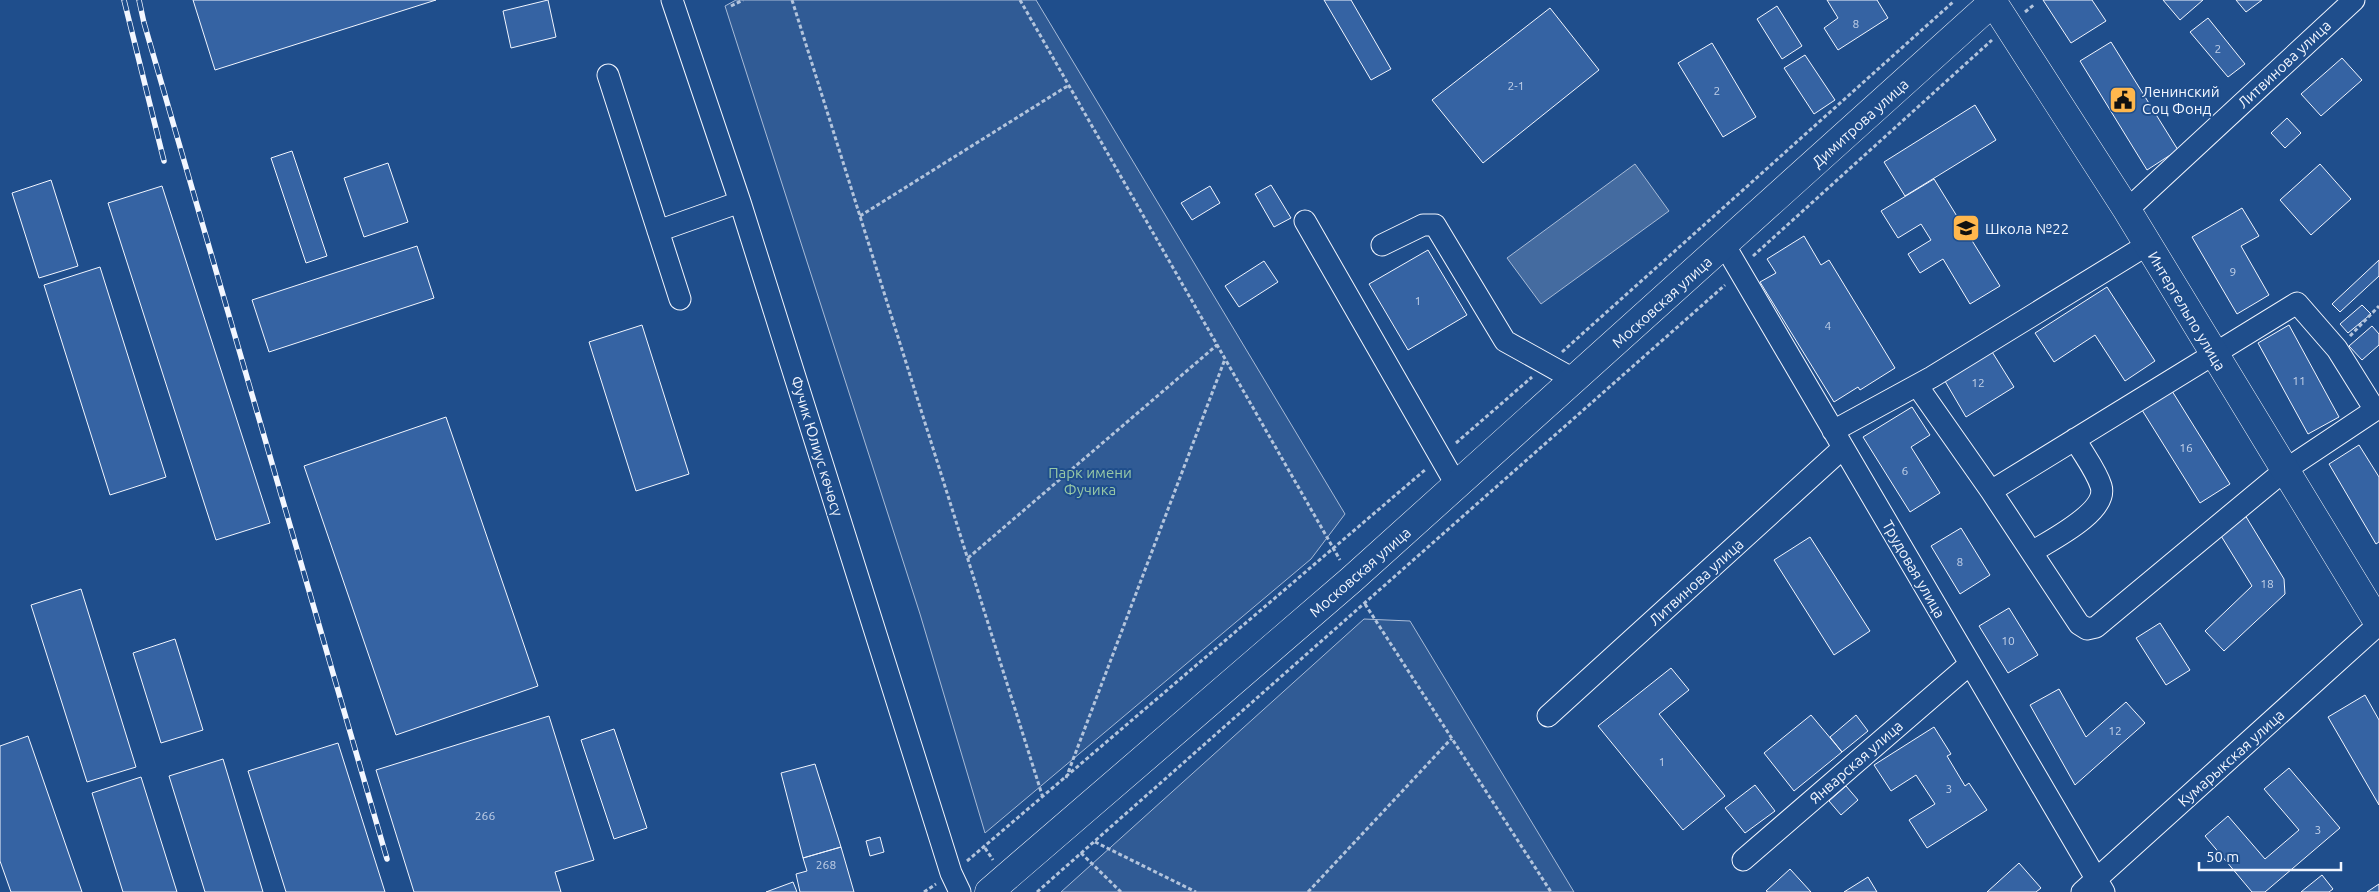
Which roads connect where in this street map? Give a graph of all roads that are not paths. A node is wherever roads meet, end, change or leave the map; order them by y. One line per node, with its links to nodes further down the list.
1 (672, 0): 5 (street, Фучик Юлиус көчөсү)
2 (2354, 0): 6 (street, Литвинова улица)
3 (1993, 1): 6 (main road, Интергельпо улица); 11 (main road, Димитрова улица)
4 (608, 75): 8 (street)
5 (740, 202): 8 (street); 27 (street, Фучик Юлиус көчөсү)
6 (2126, 210): 10 (main road, Интергельпо улица)
7 (1306, 221): 19 (street)
8 (658, 231): 12 (street)
9 (1382, 245): 14 (street)
10 (2147, 245): 13 (main road, Интергельпо улица); 16 (street, Литвинова улица)
11 (1724, 246): 14 (main road, Московская улица); 16 (street, Трудовая улица)
12 (680, 299)
13 (2213, 354): 17 (street); 18 (main road, Интергельпо улица); 18 (street)
14 (1575, 380): 19 (main road, Московская улица)
15 (1923, 394): 20 (street)
16 (1838, 439): 23 (street, Трудовая улица); 24 (street, Литвинова улица)
17 (2075, 439): 20 (street); 21 (street)
18 (2285, 470): 21 (street); 22 (main road, Интергельпо улица)
19 (1457, 486): 28 (main road, Московская улица)
20 (1991, 491): 21 (street)
21 (2032, 552)
22 (2379, 624): 26 (street, Кумарыкская улица)
23 (1970, 664): 25 (street, Январская улица); 26 (street, Трудовая улица)
24 (1548, 716)
25 (1743, 860)
26 (2094, 888)
27 (960, 892)
28 (990, 892)

